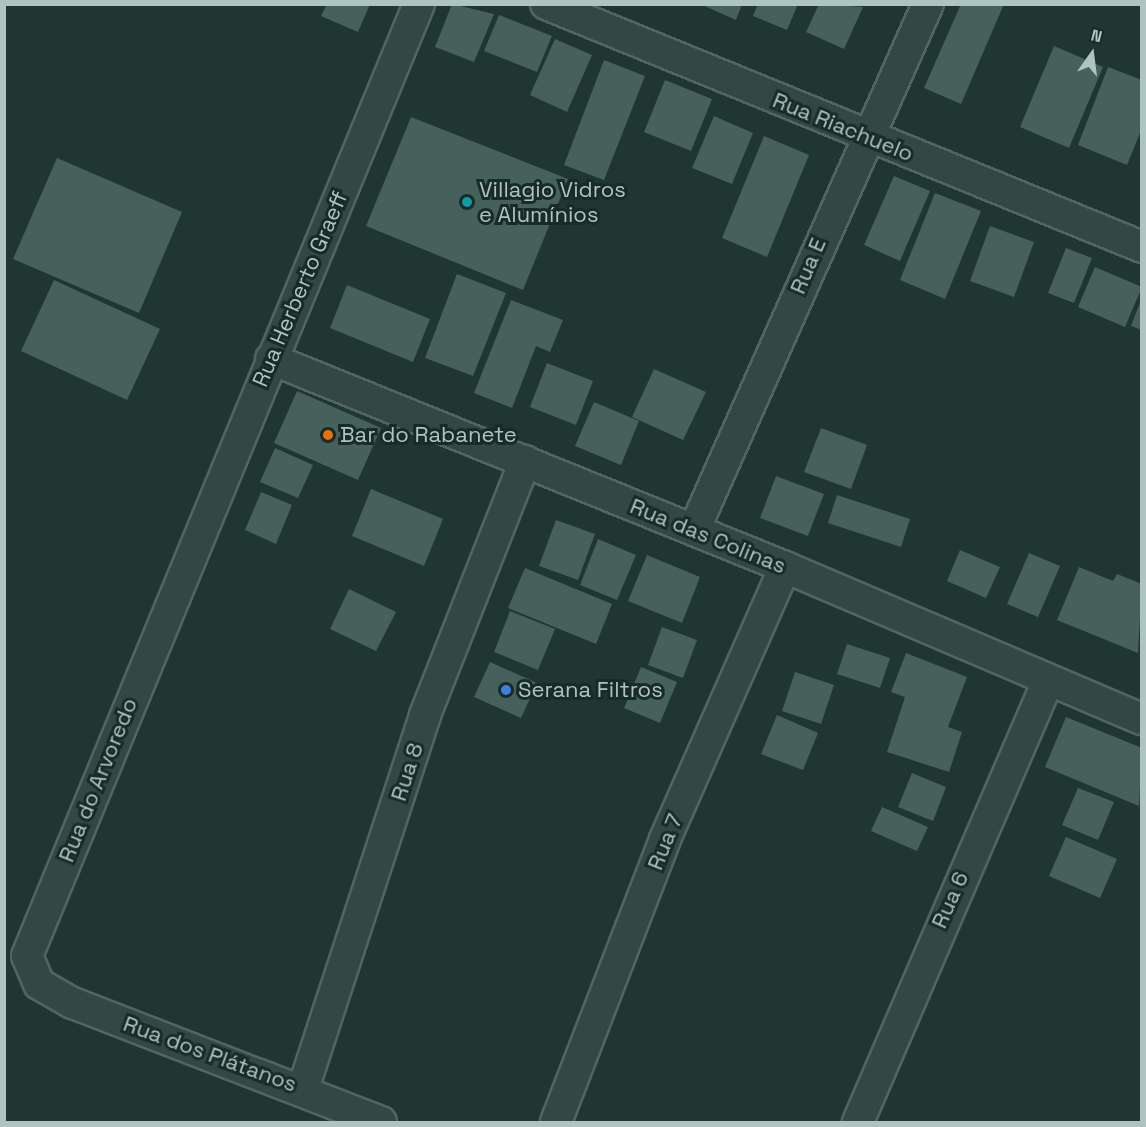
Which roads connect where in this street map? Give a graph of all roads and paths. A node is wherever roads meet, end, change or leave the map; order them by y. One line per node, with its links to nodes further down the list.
1 (419, 4): 6 (street, Rua Herberto Graeff)
2 (546, 4): 4 (street, Rua Riachuelo)
3 (928, 4): 4 (street, Rua E)
4 (865, 136): 5 (street, Rua Riachuelo); 8 (street, Rua E)
5 (1142, 247)
6 (271, 359): 7 (street, Rua das Colinas); 10 (street, Rua Herberto Graeff)
7 (525, 461): 8 (street, Rua das Colinas); 14 (street, Rua 8)
8 (694, 530): 9 (street, Rua das Colinas)
9 (785, 567): 11 (street, Rua das Colinas); 16 (street, Rua 7)
10 (181, 575): 13 (street, Rua do Arvoredo)
11 (1048, 681): 12 (street, Rua das Colinas); 17 (street, Rua 6)
12 (1142, 719)
13 (39, 984): 14 (street, Rua dos Plátanos)
14 (303, 1089): 15 (street, Rua dos Plátanos)
15 (381, 1122)
16 (556, 1122)
17 (858, 1122)

